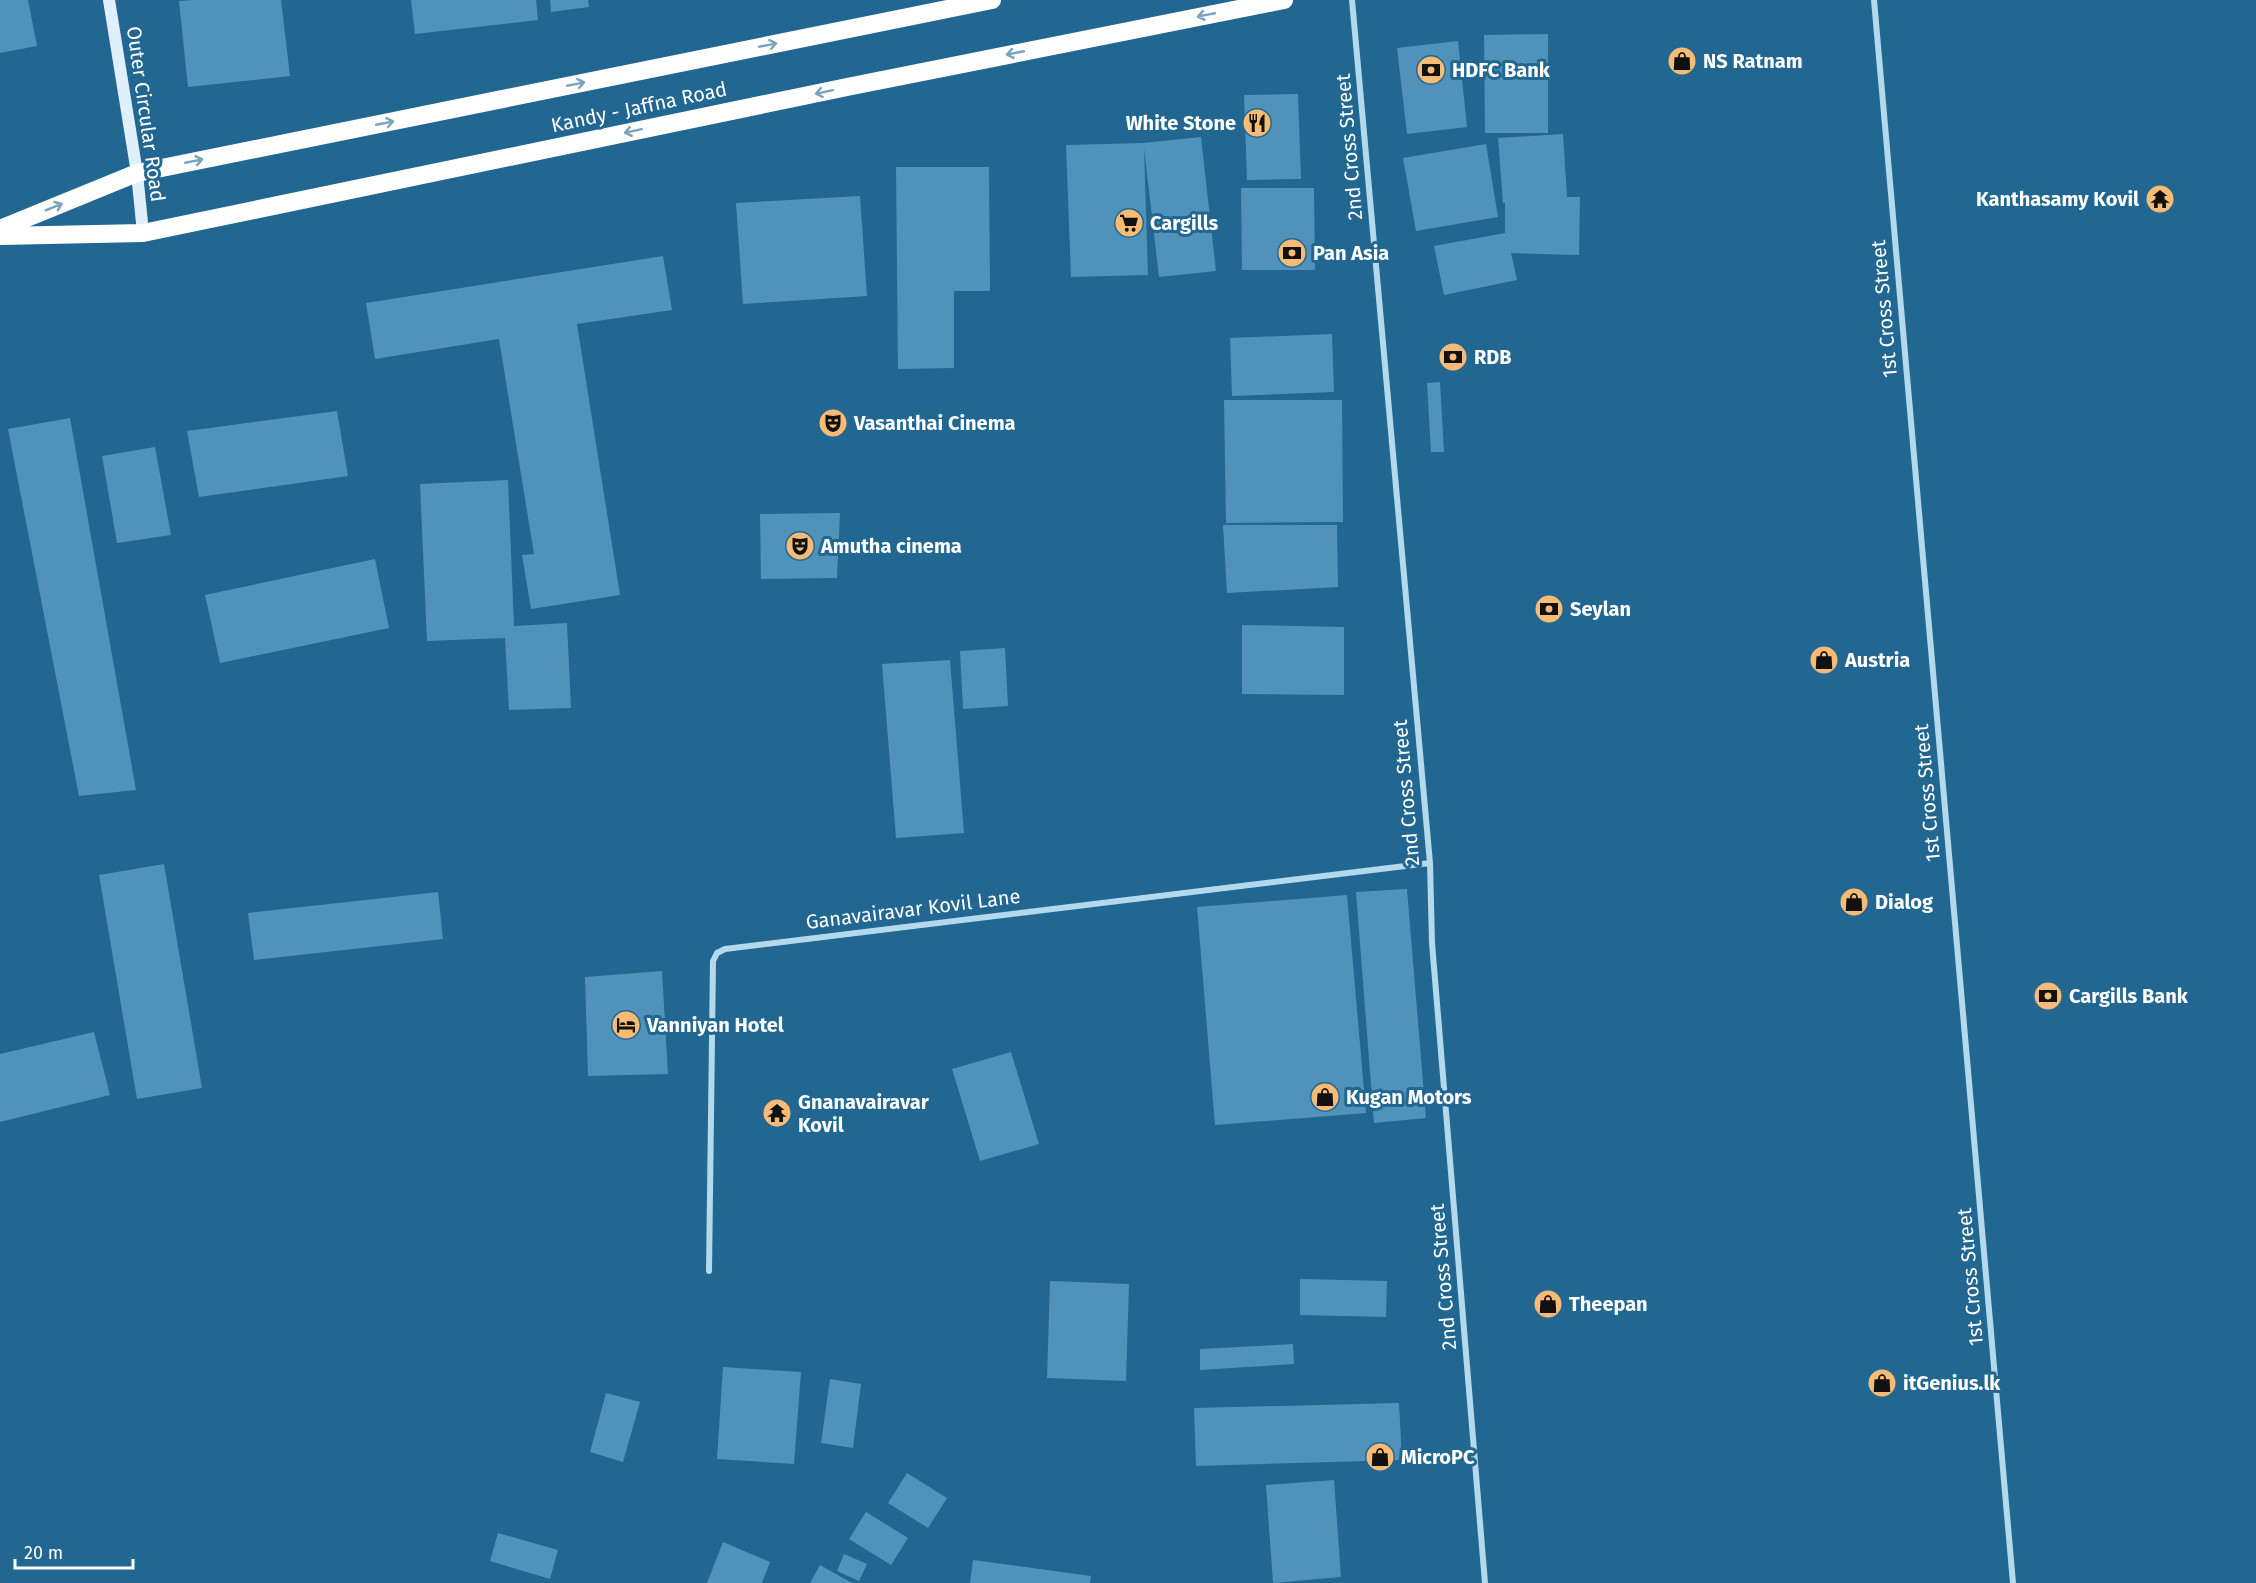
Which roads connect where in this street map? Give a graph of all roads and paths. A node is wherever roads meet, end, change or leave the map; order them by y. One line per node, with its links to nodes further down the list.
1 (109, 0): 6 (street, Outer Circular Road)
2 (992, 0): 6 (highway, Kandy - Jaffna Road, one-way to 2)
3 (1284, 0): 8 (highway, Kandy - Jaffna Road, one-way to 8)
4 (1352, 0): 10 (street, 2nd Cross Street)
5 (1874, 0): 13 (street, 1st Cross Street)
6 (137, 173): 7 (highway, Kandy - Jaffna Road, one-way to 6); 8 (street, Outer Circular Road)
7 (0, 229)
8 (143, 233): 9 (highway, Kandy - Jaffna Road)
9 (0, 236)
10 (1430, 863): 11 (street, Ganavairavar Kovil Lane); 12 (street, 2nd Cross Street)
11 (710, 1271)
12 (1485, 1583)
13 (2013, 1583)

